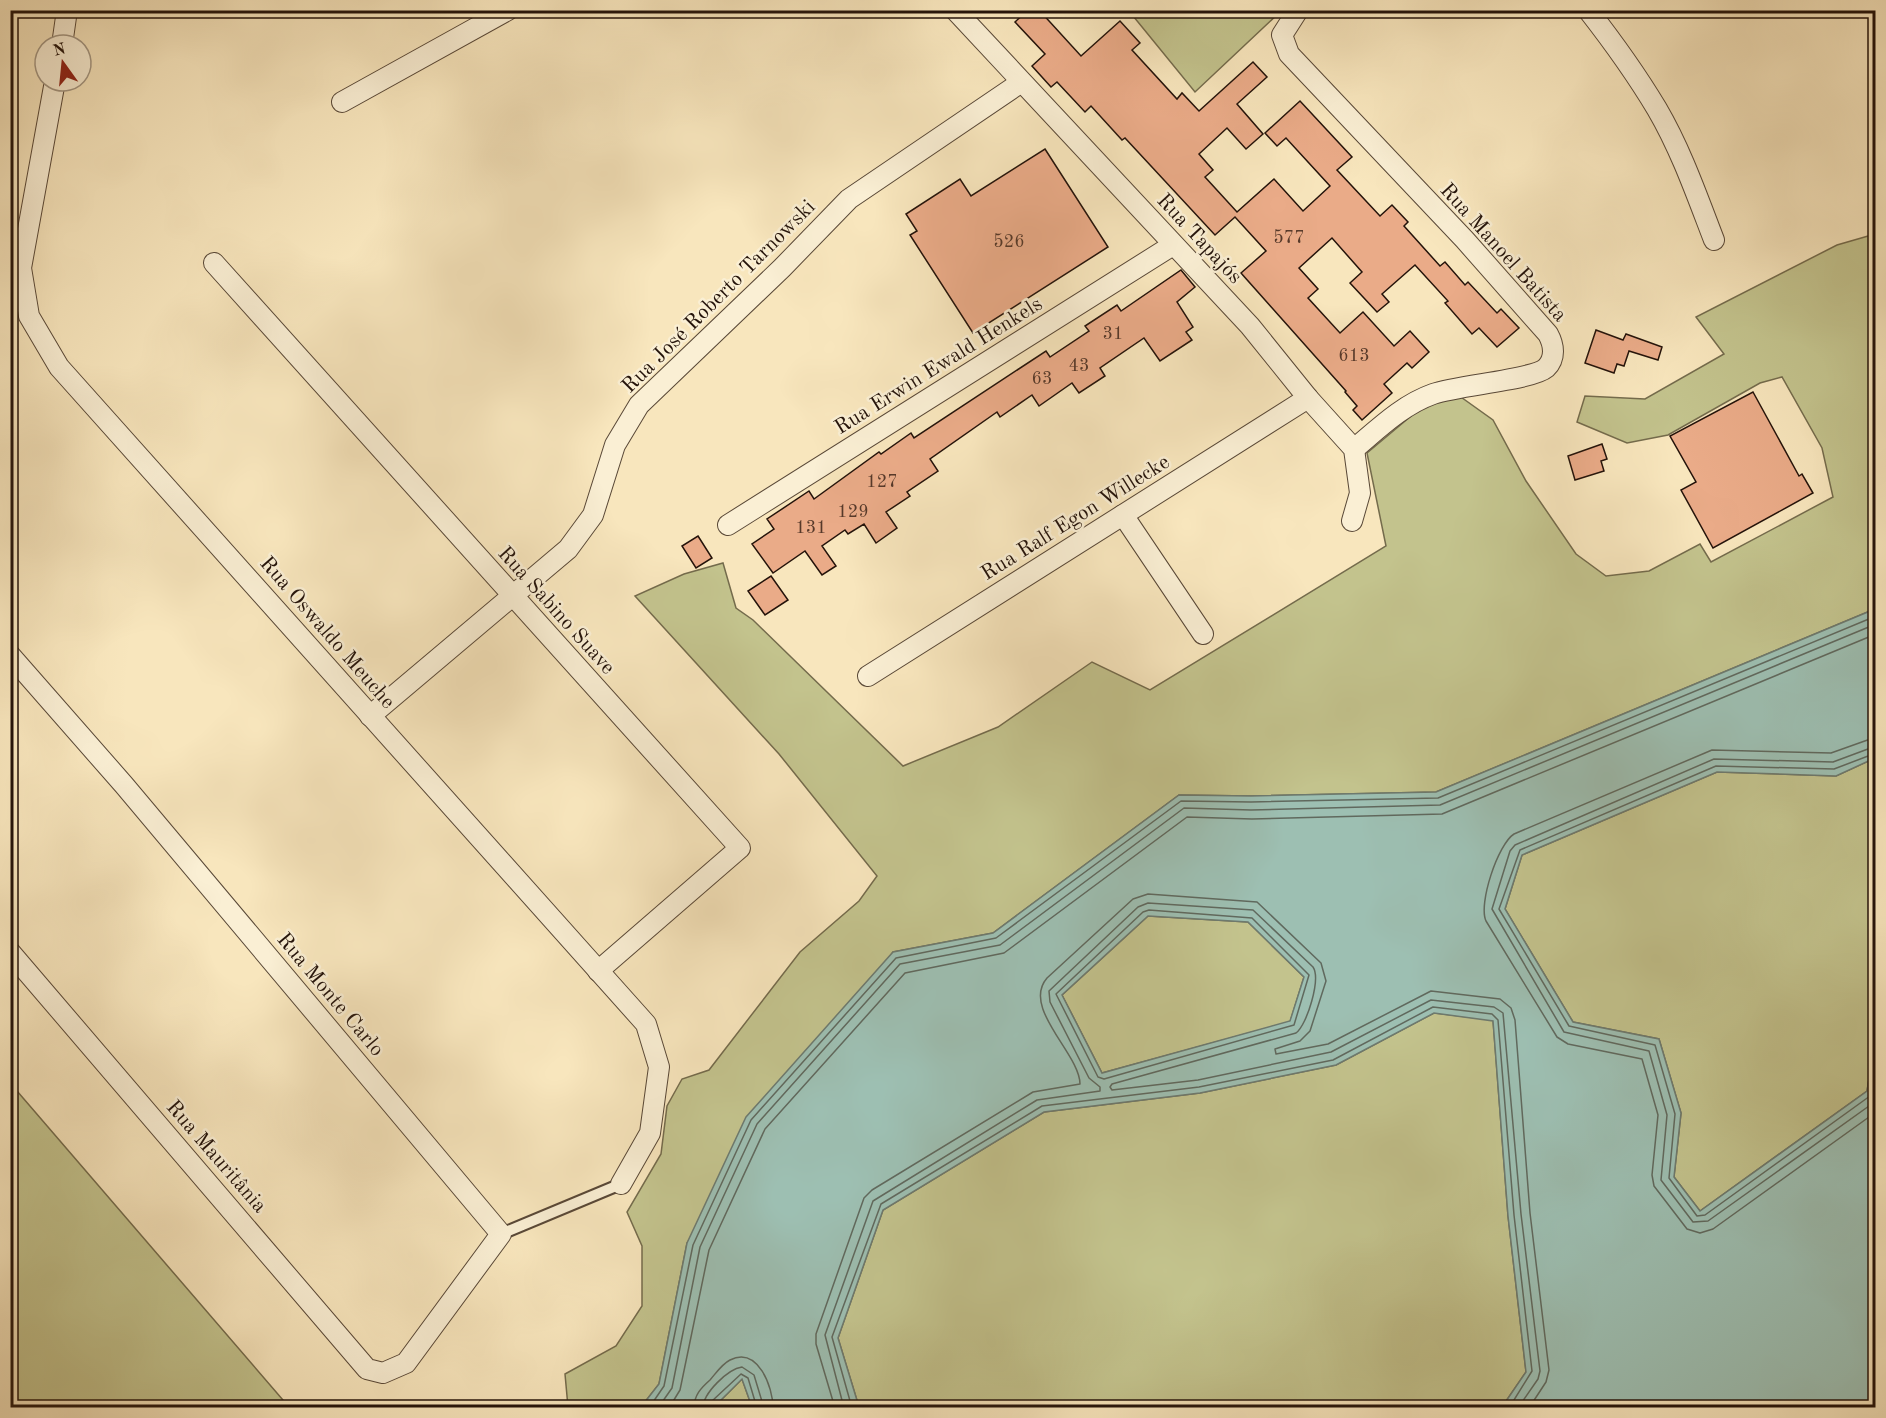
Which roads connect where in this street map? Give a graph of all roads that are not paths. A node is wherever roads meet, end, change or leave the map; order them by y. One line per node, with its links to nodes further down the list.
1 (67, 10): 6 (street)
2 (508, 10): 9 (street)
3 (955, 10): 7 (street, Rua Tapajós)
4 (1298, 10): 14 (street, Rua Manoel Batista)
5 (1588, 10): 10 (street)
6 (64, 33)
7 (1020, 83): 11 (street, Rua Tapajós); 18 (street, Rua José Roberto Tarnowski)
8 (53, 93): 22 (street, Rua Oswaldo Meuche)
9 (342, 102)
10 (1714, 240)
11 (1173, 245): 13 (street, Rua Tapajós); 17 (street, Rua Erwin Ewald Henkels)
12 (214, 262): 18 (street, Rua Sabino Suave)
13 (1308, 398): 14 (street, Rua Tapajós); 15 (street, Rua Ralf Egon Willecke)
14 (1354, 449): 16 (street)
15 (1123, 515): 19 (street); 21 (street, Rua Ralf Egon Willecke)
16 (1352, 521)
17 (728, 525)
18 (512, 596): 22 (street, Rua José Roberto Tarnowski); 24 (street, Rua Sabino Suave)
19 (1203, 634)
20 (10, 655): 26 (street, Rua Monte Carlo)
21 (868, 676)
22 (370, 716): 24 (street, Rua Oswaldo Meuche)
23 (10, 952): 26 (street, Rua Mauritânia)
24 (598, 971): 25 (street, Rua Oswaldo Meuche)
25 (621, 1184): 26 (lane)
26 (501, 1234)

